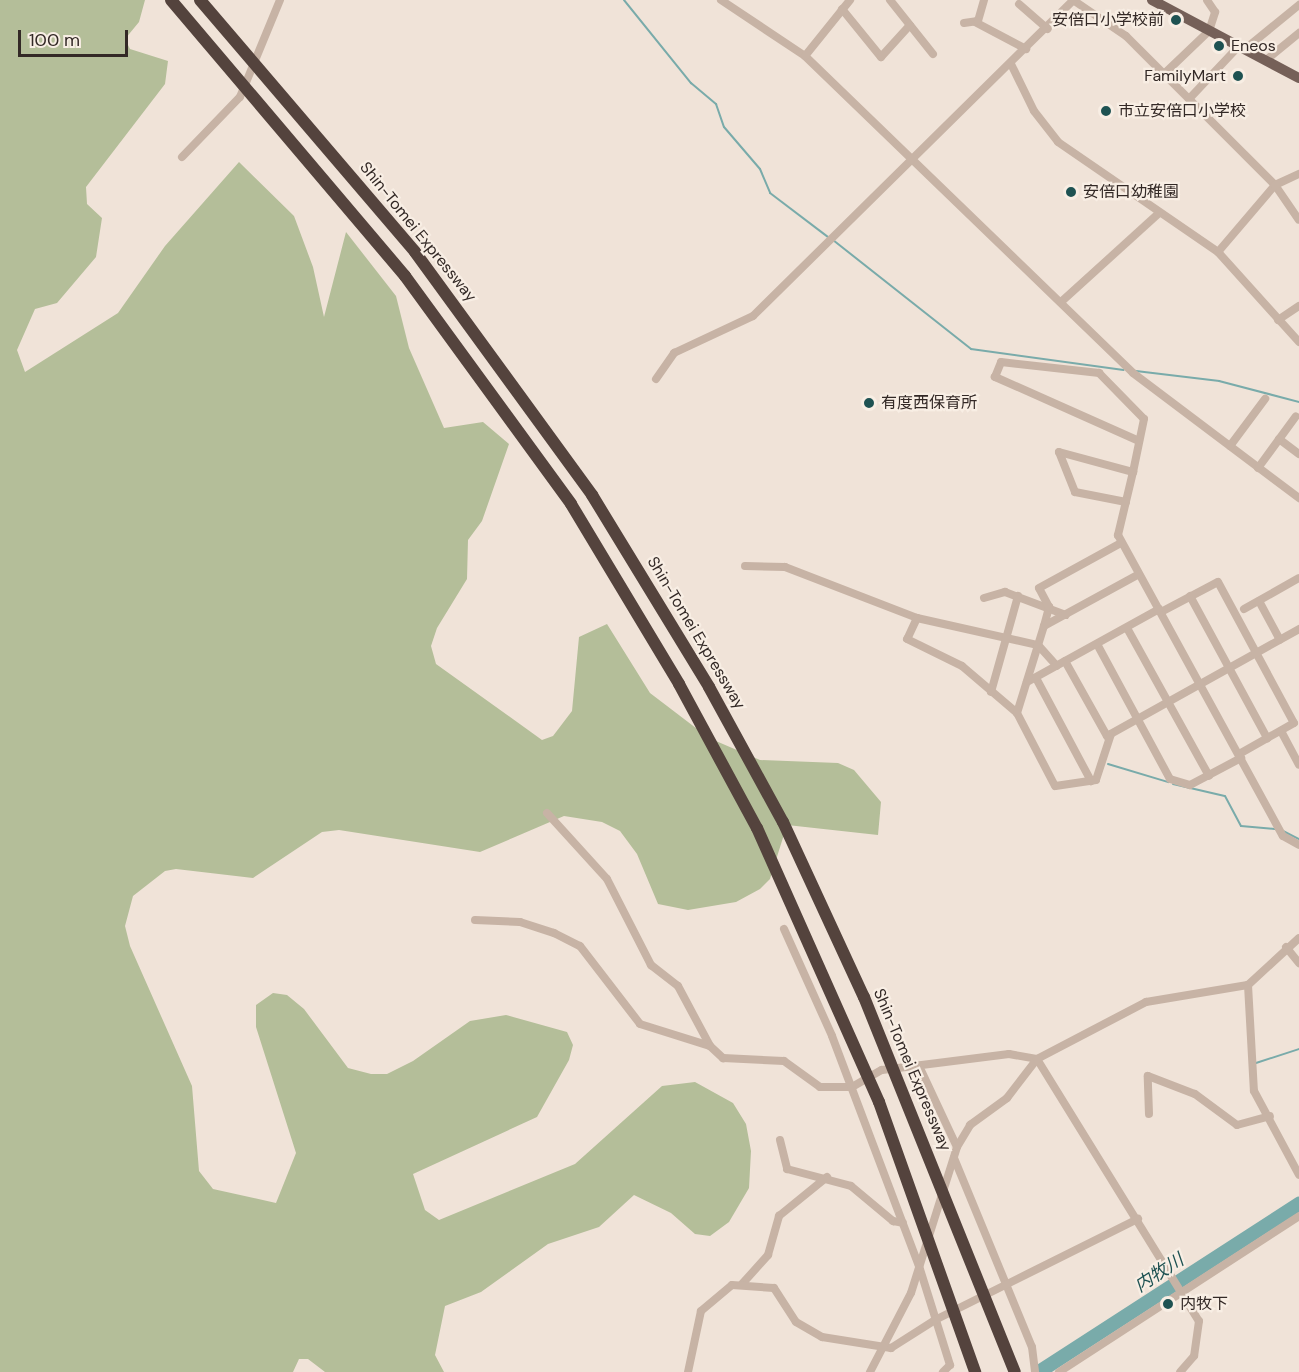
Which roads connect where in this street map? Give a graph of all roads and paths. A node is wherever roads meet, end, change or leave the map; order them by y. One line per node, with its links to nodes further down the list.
1 (171, 0): 120 (highway, bridge)
2 (200, 0): 121 (highway, Shin-Tomei Expressway, bridge)
3 (280, 0): 29 (street)
4 (850, 0): 13 (street)
5 (891, 0): 16 (street)
6 (984, 0): 14 (street)
7 (1073, 0): 17 (street); 26 (street)
8 (1152, 0): 18 (main road)
9 (1207, 0): 18 (street)
10 (725, 1): 23 (street)
11 (1299, 2): 20 (street)
12 (1018, 4): 17 (street)
13 (842, 9): 16 (street); 23 (street)
14 (975, 22): 15 (street); 21 (street)
15 (963, 23)
16 (910, 25): 22 (street)
17 (1048, 29): 21 (street)
18 (1209, 31): 20 (main road); 26 (street)
19 (1299, 33): 24 (street)
20 (1242, 47): 24 (main road); 28 (street)
21 (1026, 49): 25 (street)
22 (933, 54)
23 (805, 56): 30 (street)
24 (1266, 60): 27 (main road)
25 (1011, 64): 30 (street); 33 (street)
26 (1164, 74): 28 (street)
27 (1299, 78)
28 (1189, 99): 32 (street)
29 (182, 157)
30 (912, 157): 36 (street); 40 (street)
31 (1299, 174): 32 (street)
32 (1275, 185): 34 (street); 35 (street)
33 (1160, 213): 35 (street); 36 (street)
34 (1299, 220)
35 (1218, 252): 38 (street)
36 (1061, 302): 45 (street)
37 (1299, 306): 38 (street)
38 (1278, 320): 39 (street)
39 (1299, 342)
40 (656, 379)
41 (1265, 399): 45 (street)
42 (1296, 416): 43 (street)
43 (1279, 439): 46 (street); 47 (street)
44 (1139, 441): 44 (street); 48 (street)
45 (1230, 447): 47 (street)
46 (1299, 454)
47 (1258, 468): 49 (street)
48 (1132, 472): 50 (street); 50 (street)
49 (1299, 498)
50 (1125, 502): 51 (street)
51 (1121, 543): 53 (street); 59 (street)
52 (745, 566): 63 (street)
53 (1139, 574): 61 (street); 62 (street)
54 (1299, 578): 58 (street)
55 (1018, 596): 57 (street); 59 (street); 67 (street)
56 (1190, 596): 61 (street); 71 (street); 74 (street)
57 (984, 598)
58 (1259, 601): 60 (street); 68 (street)
59 (1049, 607): 62 (street); 64 (street)
60 (1244, 609)
61 (1160, 611): 65 (street); 76 (street)
62 (1066, 615): 64 (street)
63 (917, 618): 67 (street); 77 (street)
64 (1044, 626): 70 (street)
65 (1127, 628): 69 (street); 78 (street)
66 (1299, 629): 68 (street)
67 (1006, 638): 70 (street); 77 (street)
68 (1280, 640): 71 (street)
69 (1096, 644): 72 (street); 80 (street)
70 (1038, 645): 73 (street); 75 (street)
71 (1257, 652): 74 (street); 81 (street)
72 (1065, 661): 73 (street); 82 (street)
73 (1057, 666): 75 (street)
74 (1228, 667): 76 (street); 83 (street)
75 (1031, 680): 79 (street); 87 (street)
76 (1201, 683): 78 (street); 84 (street)
77 (991, 692): 79 (street)
78 (1168, 702): 80 (street); 86 (street)
79 (1017, 713): 87 (street)
80 (1137, 718): 82 (street); 86 (street)
81 (1281, 731): 83 (street); 85 (street)
82 (1111, 734): 87 (street)
83 (1267, 738): 84 (street)
84 (1240, 756): 86 (street); 89 (street)
85 (1299, 765)
86 (1209, 776)
87 (1091, 782)
88 (547, 813): 96 (street)
89 (1299, 845)
90 (475, 920): 96 (street)
91 (784, 929): 99 (street)
92 (1299, 938): 93 (street)
93 (1286, 947): 94 (street); 95 (street)
94 (1299, 963)
95 (1248, 985): 97 (street); 101 (street)
96 (710, 1046): 99 (street)
97 (1037, 1059): 98 (street); 103 (street); 108 (street)
98 (918, 1066): 99 (street); 103 (street)
99 (852, 1087): 109 (street)
100 (1149, 1114): 101 (street)
101 (1270, 1116): 105 (street)
102 (780, 1140): 106 (street)
103 (957, 1147): 104 (street)
104 (954, 1158): 110 (street); 112 (street)
105 (1299, 1176)
106 (827, 1177): 109 (street); 111 (street)
107 (1299, 1216): 113 (street)
108 (1138, 1219): 112 (street); 113 (street)
109 (903, 1223): 110 (street)
110 (919, 1266): 114 (street); 115 (street)
111 (742, 1284): 115 (street); 117 (street)
112 (1008, 1286): 114 (street); 116 (street)
113 (1179, 1291): 122 (street); 123 (street)
114 (935, 1320): 115 (street); 119 (street)
115 (885, 1347): 118 (street)
116 (1034, 1370)
117 (688, 1372)
118 (870, 1372)
119 (943, 1372)
120 (975, 1372)
121 (1015, 1372)
122 (1059, 1372)
123 (1180, 1372)

